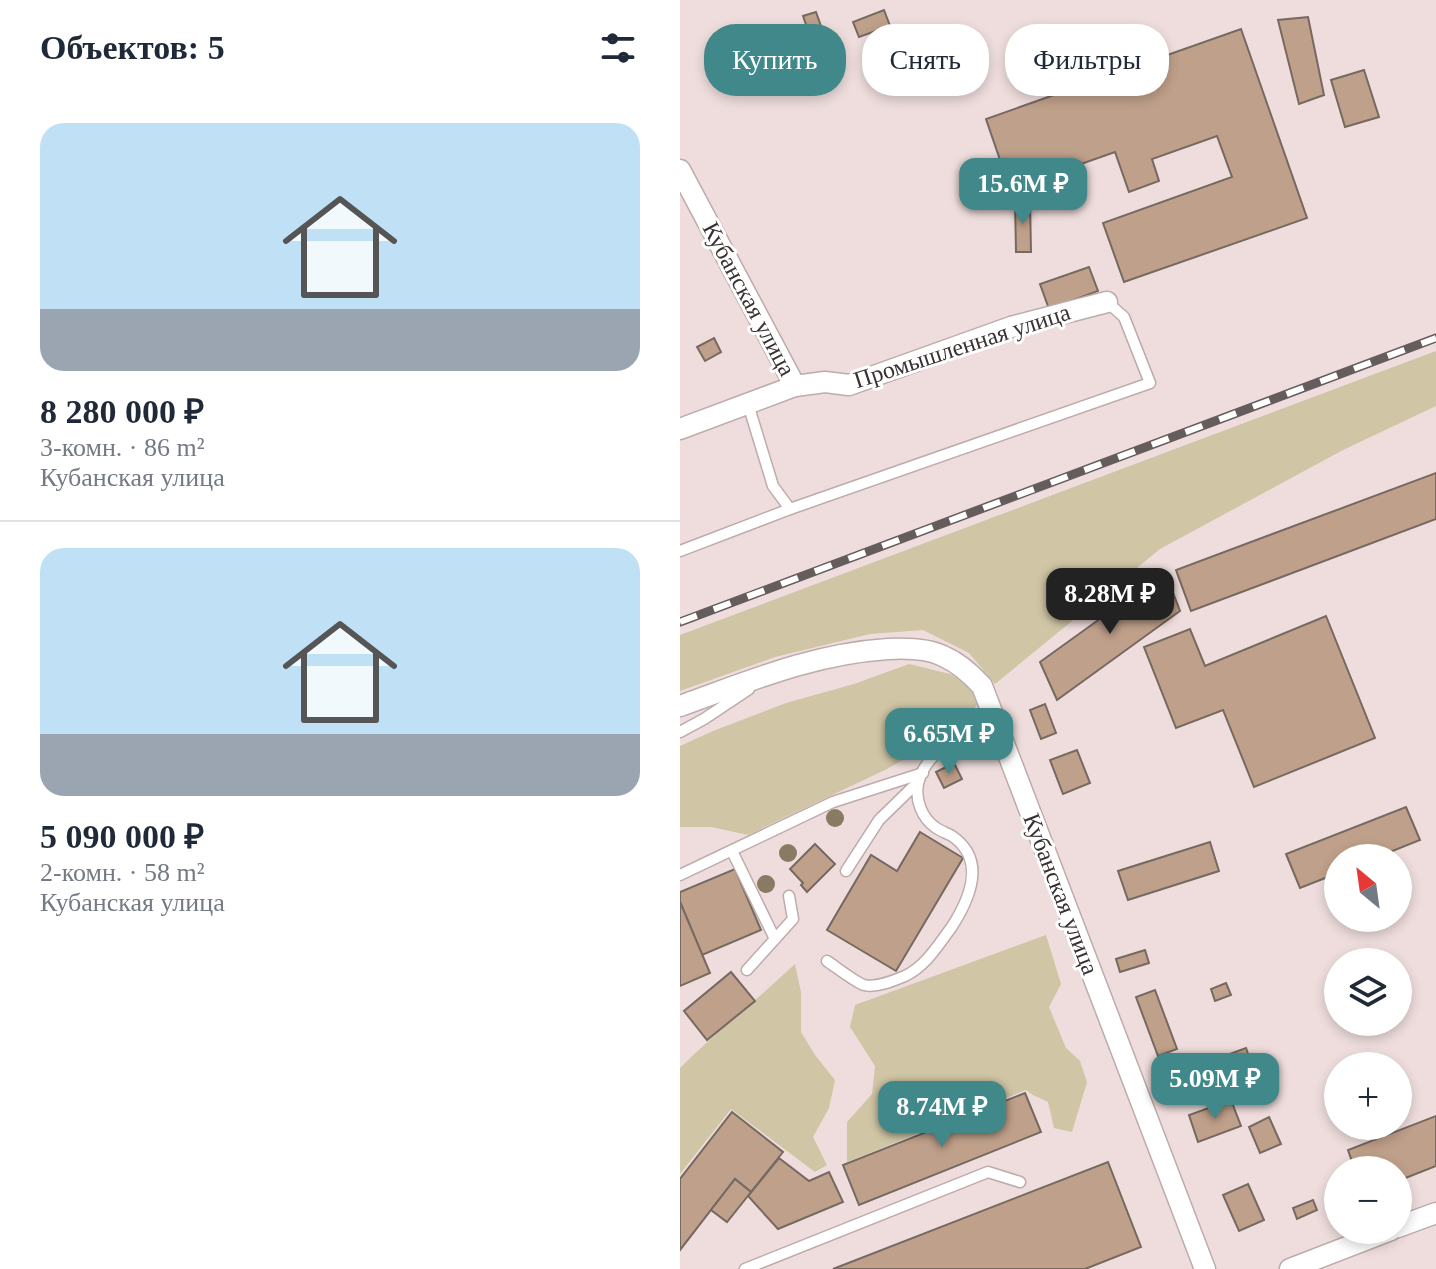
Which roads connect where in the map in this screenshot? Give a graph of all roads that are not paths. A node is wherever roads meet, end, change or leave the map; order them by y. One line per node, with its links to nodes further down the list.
1 (680, 170): 3 (street, Кубанская улица)
2 (1107, 302): 3 (street, Промышленная улица); 6 (lane)
3 (795, 386): 4 (street, Промышленная улица)
4 (748, 404): 5 (street, Промышленная улица); 6 (lane)
5 (680, 429)
6 (790, 509): 7 (lane)
7 (680, 551)
8 (774, 672): 9 (street, Кубанская улица); 10 (street, Кубанская улица); 11 (lane)
9 (680, 706)
10 (996, 721): 12 (lane); 25 (street, Кубанская улица)
11 (680, 732)
12 (921, 777): 13 (lane); 14 (lane); 18 (lane)
13 (732, 851): 15 (lane); 17 (lane)
14 (846, 871)
15 (680, 875)
16 (789, 896): 17 (lane)
17 (775, 939): 19 (lane)
18 (827, 961)
19 (747, 970)
20 (1020, 1182): 24 (lane)
21 (1436, 1213): 22 (street)
22 (1412, 1222)
23 (1355, 1244): 26 (street)
24 (745, 1269)
25 (1205, 1269)
26 (1290, 1269)

